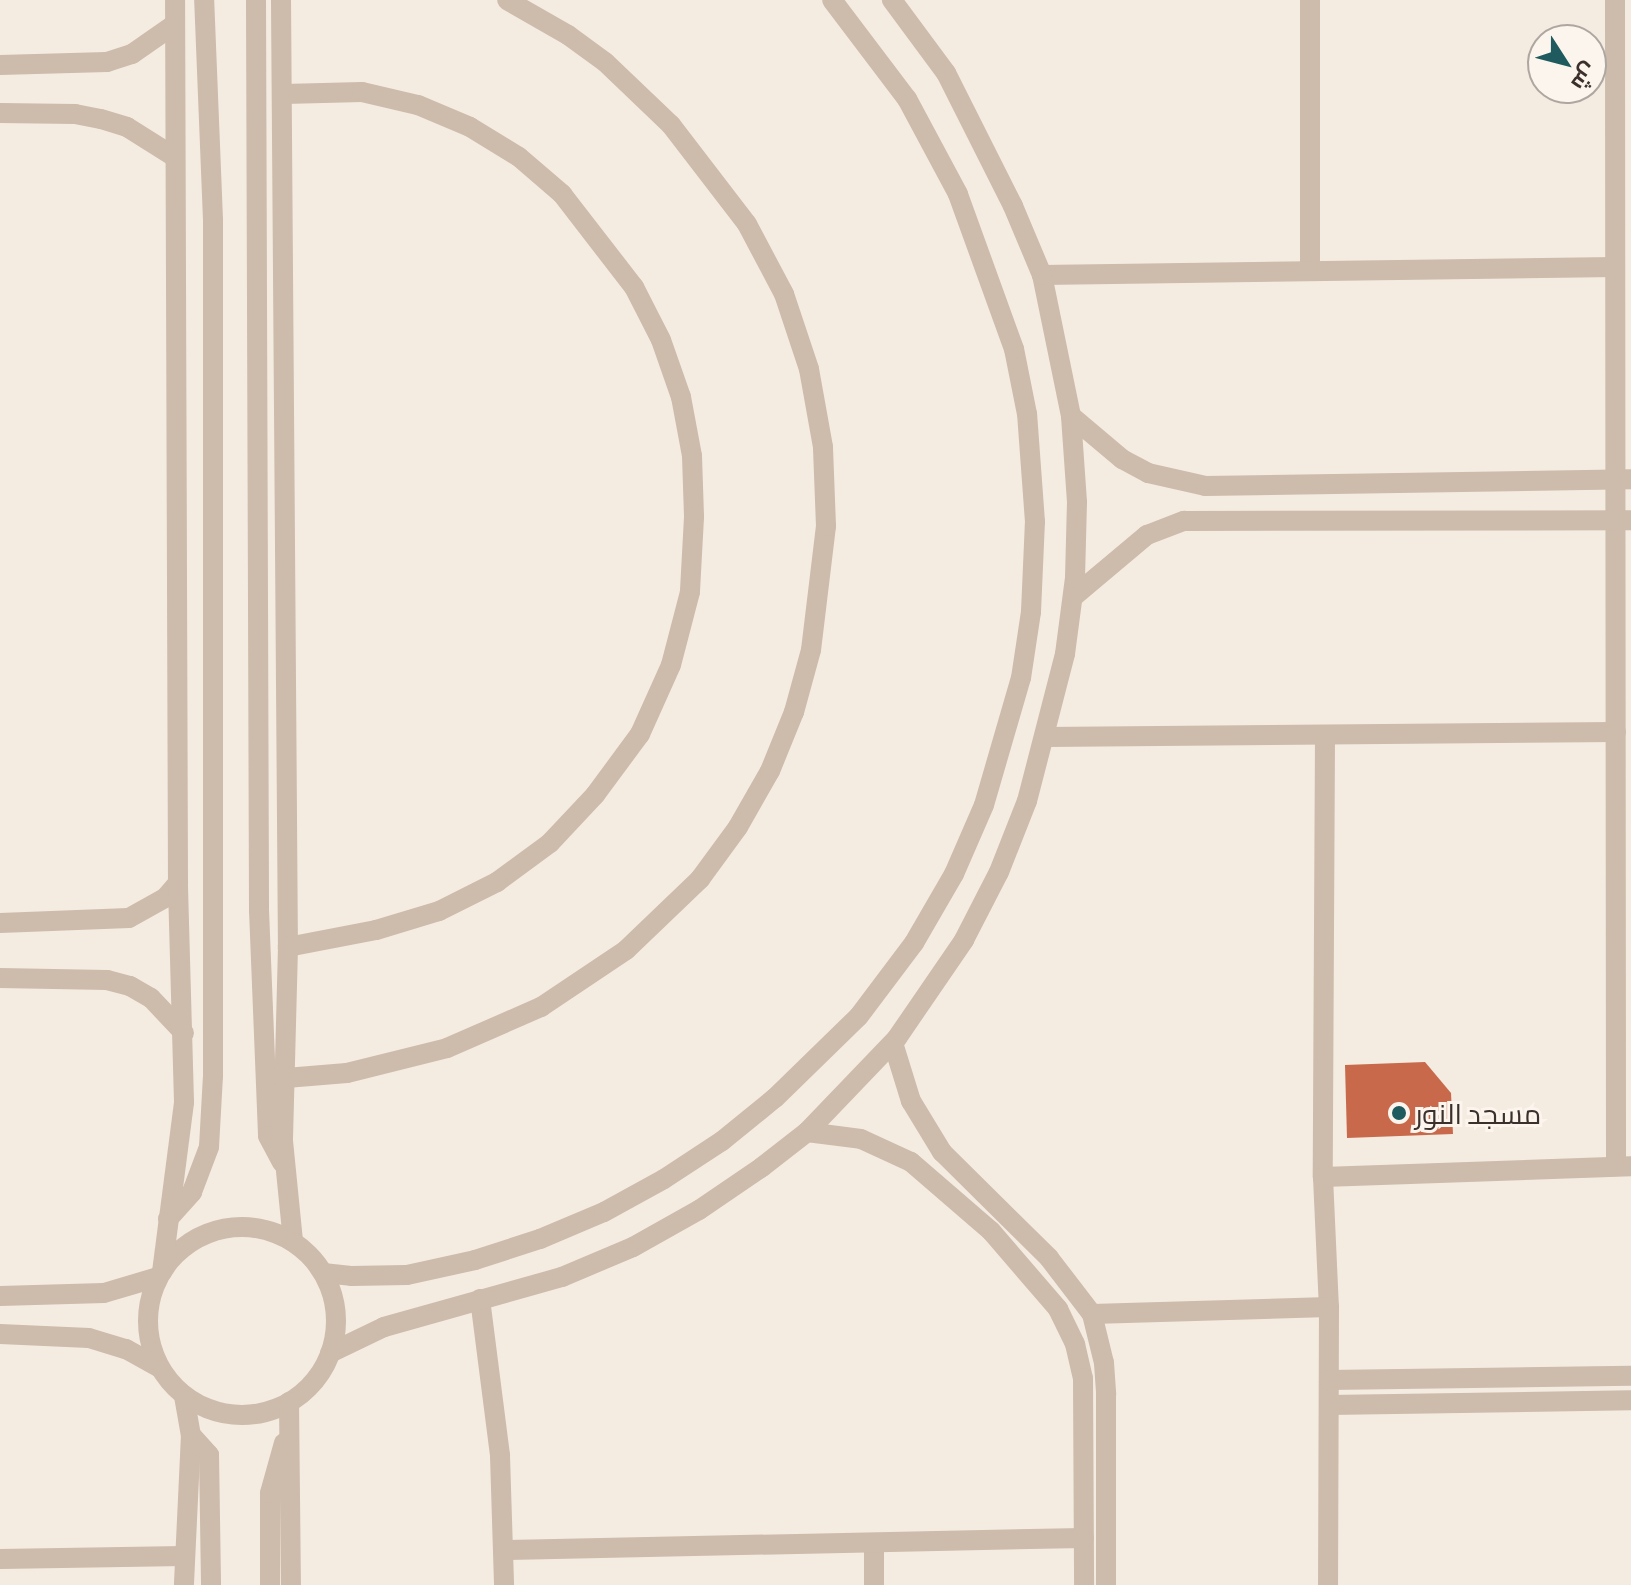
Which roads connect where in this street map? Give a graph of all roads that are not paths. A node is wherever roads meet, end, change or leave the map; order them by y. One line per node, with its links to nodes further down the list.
1 (175, 0): 10 (street)
2 (204, 0): 36 (street)
3 (256, 0): 34 (street)
4 (281, 0): 12 (street)
5 (507, 0): 31 (street)
6 (832, 0): 38 (street)
7 (1310, 0): 16 (street)
8 (1615, 0): 15 (street)
9 (893, 1): 17 (street)
10 (175, 24): 11 (street); 14 (street)
11 (0, 65)
12 (284, 94): 27 (street); 27 (street)
13 (0, 113): 14 (street)
14 (173, 156): 25 (street)
15 (1615, 267): 16 (street); 19 (street)
16 (1310, 269): 17 (street)
17 (1042, 275): 18 (street)
18 (1071, 416): 19 (street); 21 (street)
19 (1623, 480): 20 (street)
20 (1623, 520): 21 (street); 22 (street)
21 (1073, 597): 23 (street)
22 (1616, 732): 24 (street); 33 (street)
23 (1046, 737): 24 (street); 30 (street)
24 (1325, 737): 35 (street)
25 (178, 883): 26 (street); 29 (street)
26 (0, 923)
27 (288, 947): 31 (street)
28 (0, 978): 29 (street)
29 (184, 1033): 36 (street)
30 (893, 1043): 32 (street); 43 (street)
31 (286, 1078): 34 (street)
32 (807, 1132): 41 (street); 55 (street)
33 (1623, 1166): 35 (street)
34 (285, 1169): 37 (street)
35 (1323, 1177): 42 (street)
36 (165, 1222): 39 (street)
37 (293, 1242): 38 (street); 39 (street)
38 (323, 1273): 45 (street)
39 (160, 1275): 40 (street); 46 (street)
40 (0, 1296)
41 (480, 1299): 45 (street); 57 (street)
42 (1329, 1307): 43 (street); 48 (street)
43 (1092, 1314): 67 (street)
44 (0, 1334): 46 (street)
45 (330, 1353): 51 (street)
46 (159, 1367): 49 (street)
47 (1631, 1376): 48 (street)
48 (1329, 1380): 52 (street)
49 (184, 1396): 51 (street); 53 (street)
50 (1631, 1400): 52 (street)
51 (289, 1402): 54 (street)
52 (1329, 1405): 68 (street)
53 (191, 1435): 58 (street); 61 (street)
54 (290, 1435): 62 (street); 63 (street)
55 (1084, 1538): 56 (street); 66 (street)
56 (874, 1543): 57 (street); 65 (street)
57 (504, 1550): 64 (street)
58 (184, 1556): 59 (street); 60 (street)
59 (0, 1559)
60 (184, 1585)
61 (211, 1585)
62 (270, 1585)
63 (291, 1585)
64 (504, 1585)
65 (874, 1585)
66 (1084, 1585)
67 (1106, 1585)
68 (1328, 1585)

